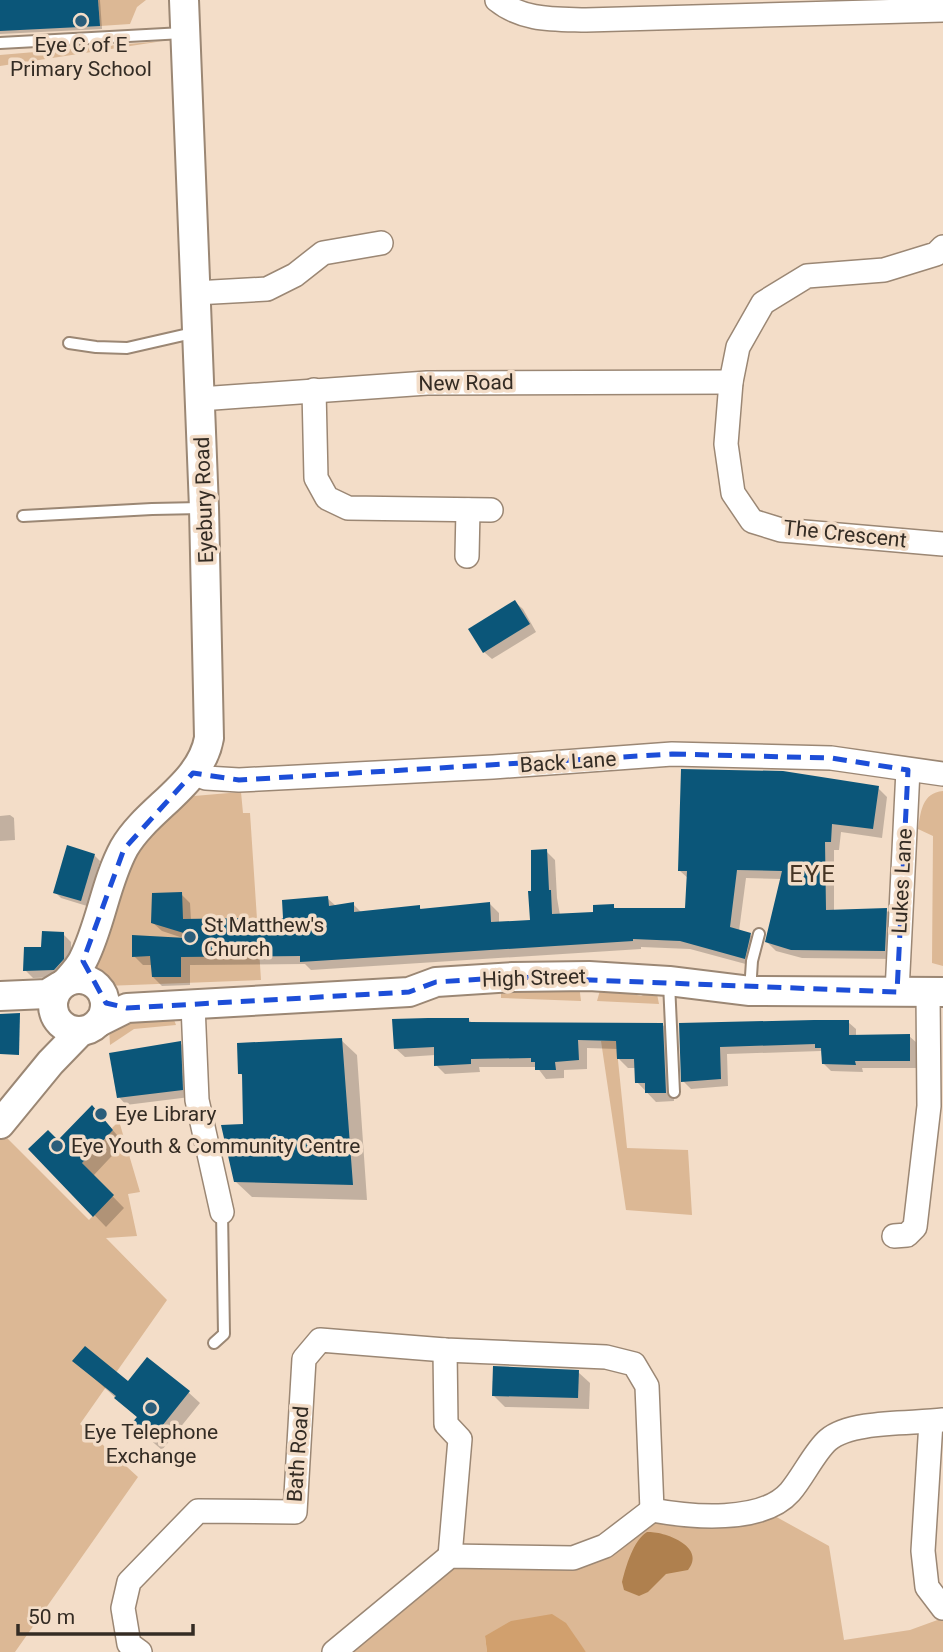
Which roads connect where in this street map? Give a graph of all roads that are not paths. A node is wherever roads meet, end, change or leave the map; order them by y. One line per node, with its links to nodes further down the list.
1 (184, 0): 4 (street, Eyebury Road)
2 (497, 0): 3 (street)
3 (943, 10)
4 (186, 33): 5 (lane); 8 (street, Eyebury Road)
5 (0, 43)
6 (381, 243): 8 (street)
7 (943, 247): 11 (street, The Crescent)
8 (195, 293): 9 (street, Eyebury Road)
9 (197, 332): 10 (lane); 13 (street, Eyebury Road)
10 (69, 343)
11 (731, 382): 12 (street, New Road); 16 (street, The Crescent)
12 (314, 390): 13 (street, New Road); 17 (street)
13 (200, 399): 14 (street, Eyebury Road)
14 (204, 508): 15 (lane); 19 (street, Eyebury Road)
15 (23, 516)
16 (943, 544)
17 (467, 556)
18 (908, 770): 19 (street, Back Lane); 20 (street, Back Lane); 24 (street, Lukes Lane)
19 (193, 773): 27 (street, Eyebury Road)
20 (943, 774)
21 (760, 934): 23 (lane)
22 (669, 981): 23 (street, High Street); 28 (street, High Street); 29 (lane)
23 (750, 991): 24 (street, High Street)
24 (897, 992): 25 (street, High Street)
25 (936, 992): 32 (street)
26 (13, 996): 27 (street)
27 (84, 1002): 28 (street, High Street); 30 (street)
28 (193, 1005): 31 (street)
29 (674, 1092)
30 (0, 1124)
31 (222, 1212): 33 (lane)
32 (894, 1236)
33 (215, 1343)
34 (445, 1350): 36 (street, Bath Road); 37 (street); 39 (street, Bath Road)
35 (937, 1421): 36 (street); 38 (street)
36 (652, 1510): 37 (street)
37 (450, 1556): 40 (street)
38 (943, 1608)
39 (140, 1652)
40 (334, 1652)

